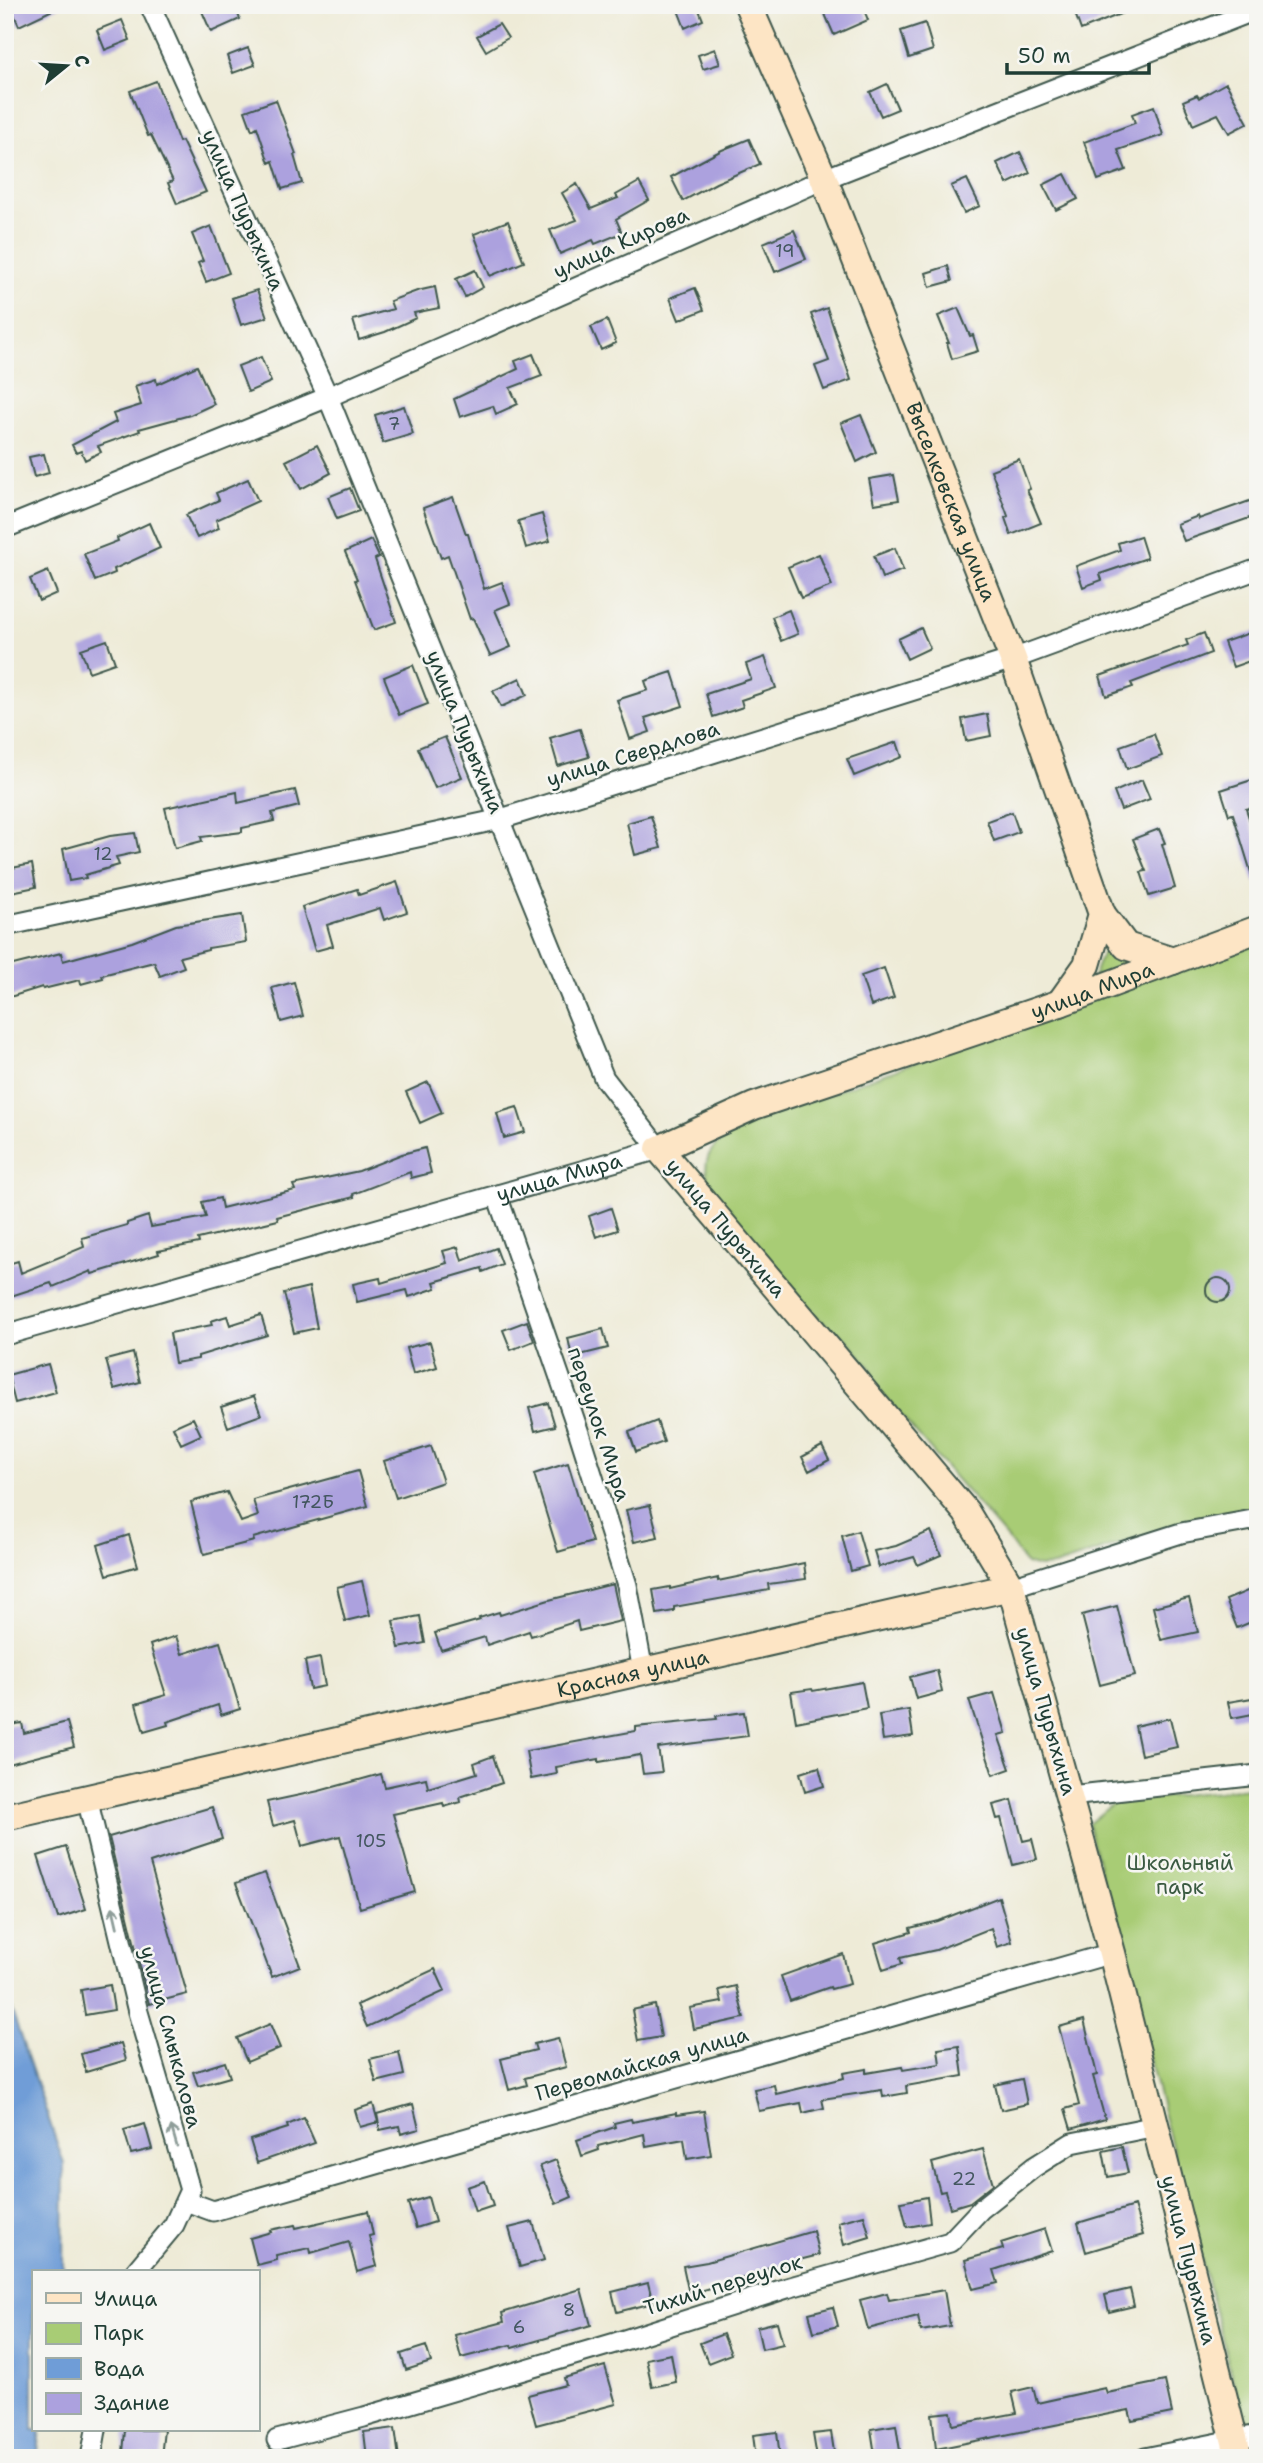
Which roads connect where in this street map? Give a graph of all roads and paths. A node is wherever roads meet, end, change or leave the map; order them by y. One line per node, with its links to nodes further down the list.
1 (150, 5): 5 (street, улица Пурыхина)
2 (748, 5): 4 (street, Выселковская улица)
3 (1258, 9): 4 (street, улица Кирова)
4 (824, 179): 5 (street, улица Кирова); 8 (street, Выселковская улица)
5 (328, 397): 6 (street, улица Кирова); 9 (street, улица Пурыхина)
6 (5, 528)
7 (1258, 569): 8 (street, улица Свердлова)
8 (1013, 659): 9 (street, улица Свердлова); 10 (street, Выселковская улица)
9 (501, 819): 11 (street, улица Свердлова); 15 (street, улица Пурыхина)
10 (1102, 914): 13 (street, Выселковская улица); 14 (street)
11 (5, 926)
12 (1258, 929): 13 (street, улица Мира)
13 (1173, 961): 14 (street, улица Мира)
14 (1060, 1003): 15 (street, улица Мира)
15 (659, 1149): 16 (street, улица Мира); 19 (street, улица Пурыхина)
16 (497, 1195): 17 (street, улица Мира); 20 (street, переулок Мира)
17 (5, 1335)
18 (1258, 1519): 19 (street, Красная улица)
19 (1011, 1587): 20 (street, Красная улица); 22 (street, улица Пурыхина)
20 (643, 1671): 23 (street, Красная улица)
21 (1258, 1775): 22 (street)
22 (1070, 1796): 25 (street, улица Пурыхина)
23 (87, 1798): 24 (street, Красная улица); 27 (street, улица Смыкалова, one-way to 23)
24 (5, 1817)
25 (1112, 1953): 26 (street, улица Пурыхина); 27 (street, Первомайская улица)
26 (1156, 2126): 30 (street, Тихий переулок); 31 (street, улица Пурыхина)
27 (186, 2201): 28 (street)
28 (137, 2270)
29 (96, 2432): 32 (street)
30 (276, 2440)
31 (1244, 2444): 33 (street)
32 (91, 2458)
33 (1145, 2458)

